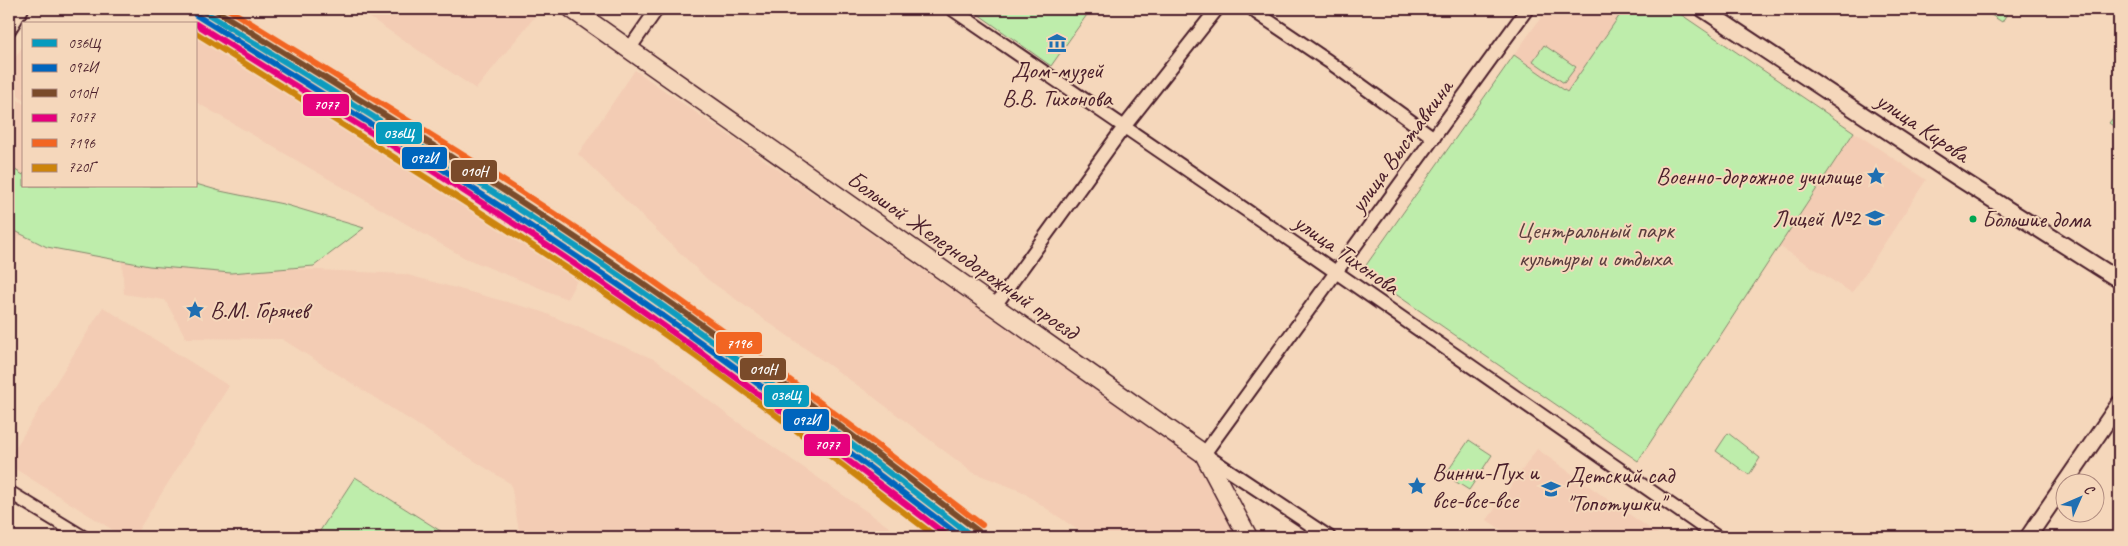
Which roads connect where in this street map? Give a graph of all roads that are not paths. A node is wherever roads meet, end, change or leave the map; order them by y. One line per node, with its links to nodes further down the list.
1 (22, 9): 9 (street)
2 (572, 9): 10 (main road, Большой Железнодорожный проезд)
3 (657, 9): 10 (street)
4 (952, 9): 11 (street, улица Тихонова)
5 (1217, 9): 11 (street)
6 (1253, 9): 12 (street)
7 (1527, 9): 12 (street, улица Выставкина)
8 (1703, 9): 14 (street, улица Кирова)
9 (9, 30)
10 (630, 48): 15 (main road, Большой Железнодорожный проезд)
11 (1124, 127): 13 (street, улица Тихонова); 15 (street)
12 (1434, 138): 13 (street, улица Выставкина)
13 (1336, 273): 17 (street, улица Выставкина); 22 (street, улица Тихонова)
14 (2119, 280)
15 (994, 307): 17 (main road, Большой Железнодорожный проезд)
16 (2119, 404): 23 (street)
17 (1204, 454): 20 (main road); 21 (street, Большой Железнодорожный проезд)
18 (9, 492): 19 (street)
19 (83, 537)
20 (1248, 537)
21 (1329, 537)
22 (1717, 537)
23 (2028, 537)

